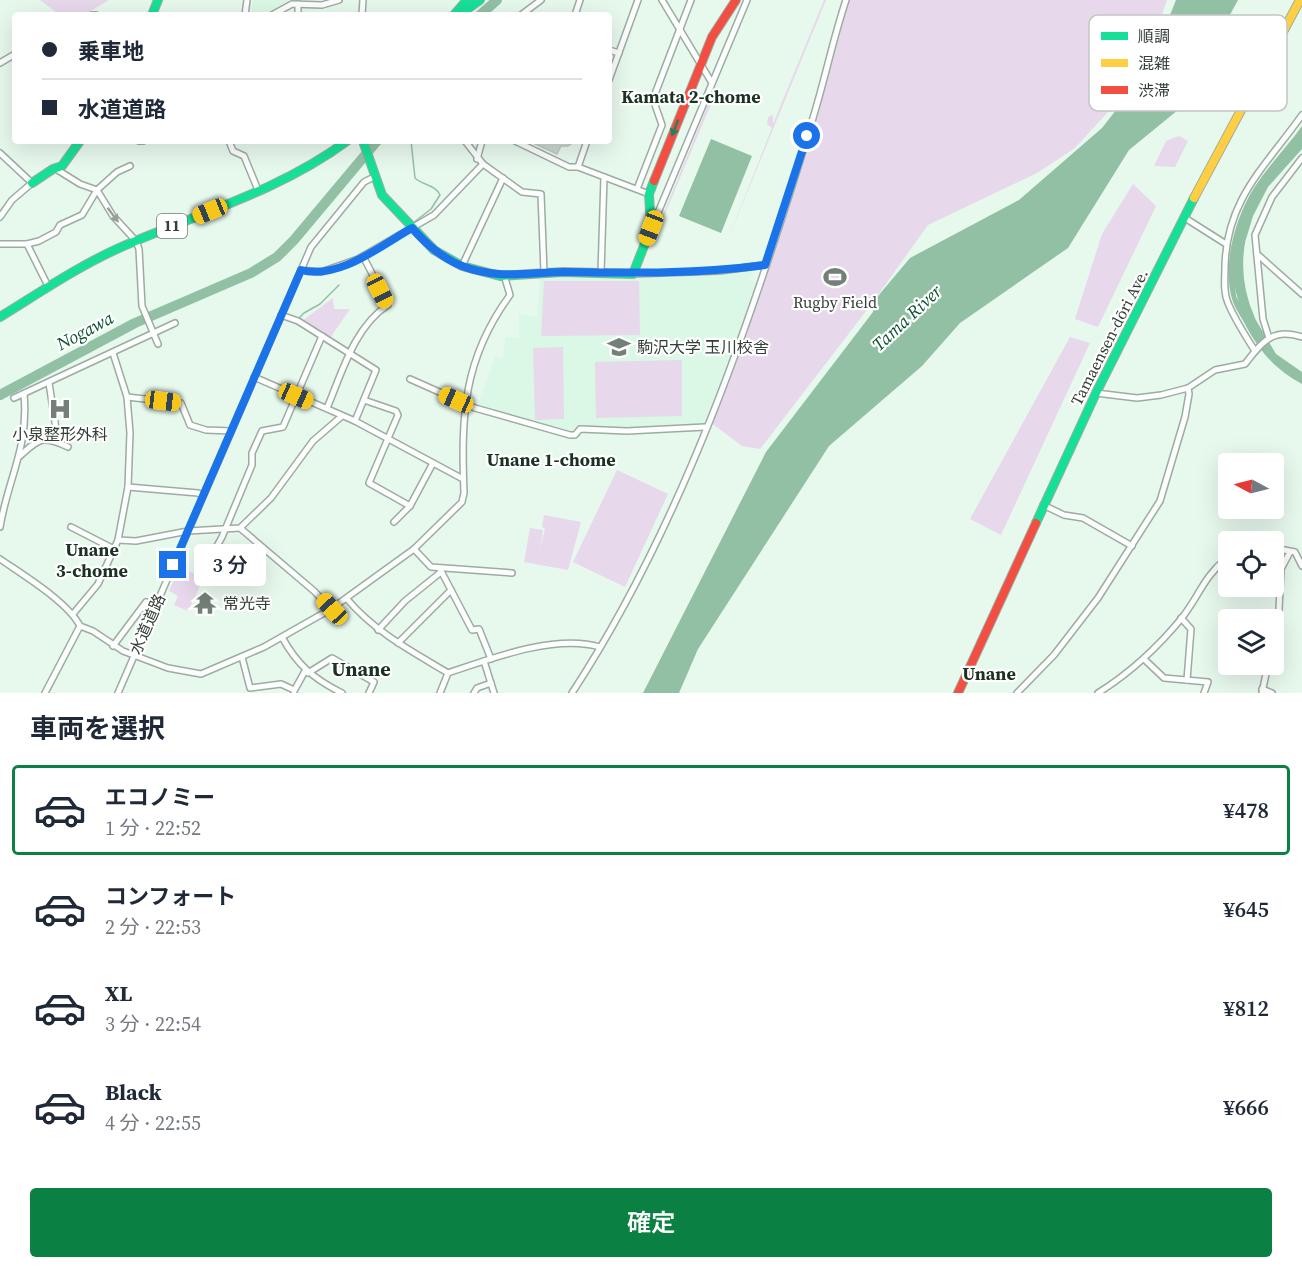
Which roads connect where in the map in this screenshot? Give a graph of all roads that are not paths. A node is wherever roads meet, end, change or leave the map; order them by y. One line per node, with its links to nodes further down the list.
1 (336, 0): 12 (street)
2 (467, 0): 15 (main road)
3 (480, 0): 16 (main road)
4 (541, 0): 17 (street)
5 (638, 0): 21 (street)
6 (662, 0): 19 (street)
7 (691, 0): 19 (street)
8 (736, 0): 22 (main road)
9 (747, 0): 24 (street)
10 (846, 0): 60 (street)
11 (1300, 0): 18 (main road, Tamaensen-dōri Ave.)
12 (298, 4): 13 (street); 14 (street)
13 (277, 12)
14 (298, 12)
15 (457, 12)
16 (463, 12)
17 (526, 12)
18 (1287, 25)
19 (680, 30): 22 (street); 46 (street)
20 (612, 51): 21 (street)
21 (619, 53): 23 (street)
22 (700, 63): 24 (street); 49 (main road, one-way to 49)
23 (612, 72)
24 (712, 83): 53 (street)
25 (1241, 111): 51 (main road, Tamaensen-dōri Ave.)
26 (1302, 115): 57 (street)
27 (78, 144): 41 (main road)
28 (230, 144): 48 (street)
29 (343, 144): 48 (main road, 11)
30 (364, 144): 42 (main road)
31 (467, 144): 37 (street)
32 (481, 144): 37 (street)
33 (521, 144): 40 (street)
34 (586, 144): 40 (street)
35 (0, 153): 45 (street)
36 (1302, 158): 58 (street)
37 (477, 159): 38 (street)
38 (483, 164): 44 (street); 52 (street)
39 (130, 166): 47 (street)
40 (578, 167): 43 (street)
41 (56, 169): 45 (main road); 47 (street)
42 (373, 173): 52 (main road); 62 (street, 水道道路)
43 (604, 177): 46 (street); 64 (street)
44 (503, 178): 61 (street); 63 (street)
45 (32, 183): 50 (street)
46 (637, 189): 49 (street)
47 (97, 190): 54 (street, one-way to 54); 56 (street)
48 (258, 190): 54 (main road, 11)
49 (650, 194): 53 (main road)
50 (0, 217)
51 (1185, 218): 57 (street); 84 (main road, Tamaensen-dōri Ave.)
52 (412, 228): 59 (street); 61 (main road)
53 (651, 228): 65 (main road)
54 (136, 240): 67 (main road, 11); 72 (street)
55 (0, 244): 56 (street)
56 (27, 244): 67 (street)
57 (1226, 244): 77 (street)
58 (1257, 254): 68 (street); 75 (street)
59 (363, 256): 62 (street); 79 (street)
60 (765, 265): 65 (street); 94 (street)
61 (462, 266): 66 (main road)
62 (301, 270): 69 (street, 水道道路)
63 (544, 272): 64 (main road); 66 (main road)
64 (602, 273): 65 (main road)
65 (633, 274)
66 (504, 275): 90 (street)
67 (48, 286): 70 (main road, 11)
68 (1302, 294)
69 (281, 315): 73 (street); 80 (street, 水道道路)
70 (0, 317)
71 (175, 323): 72 (street)
72 (154, 334): 76 (street); 78 (street)
73 (322, 336): 79 (street); 86 (street)
74 (1302, 336): 75 (street)
75 (1269, 339): 77 (street)
76 (158, 344)
77 (1255, 350): 83 (street)
78 (113, 353): 82 (street); 87 (street)
79 (350, 353): 89 (street); 91 (street)
80 (254, 377): 86 (street); 95 (street, 水道道路)
81 (410, 379): 90 (street)
82 (49, 383): 85 (street); 97 (street)
83 (1188, 388): 84 (street); 113 (street)
84 (1096, 393): 104 (main road, Tamaensen-dōri Ave.)
85 (24, 394): 88 (street); 99 (street)
86 (296, 396): 91 (street); 109 (street)
87 (127, 397): 95 (street); 102 (street)
88 (14, 399)
89 (364, 400): 93 (street); 96 (street)
90 (465, 403): 94 (street); 101 (street)
91 (327, 408): 92 (street)
92 (342, 416): 93 (street); 110 (street)
93 (355, 421): 96 (street)
94 (705, 428): 136 (street)
95 (231, 431): 103 (street, 水道道路)
96 (388, 439): 100 (street); 105 (street)
97 (58, 442): 98 (street); 99 (street)
98 (68, 447)
99 (19, 457): 107 (street)
100 (433, 463): 101 (street); 105 (street)
101 (463, 479): 115 (street)
102 (128, 487): 103 (street); 112 (street)
103 (203, 496): 111 (street, 水道道路)
104 (1043, 505): 113 (street); 150 (main road, Tamaensen-dōri Ave.)
105 (410, 506): 106 (street)
106 (394, 522)
107 (0, 527)
108 (70, 527): 114 (street)
109 (226, 527): 110 (street); 111 (street); 119 (street)
110 (240, 528): 127 (street)
111 (188, 531): 112 (street); 137 (street, 水道道路)
112 (118, 540): 114 (street)
113 (1132, 546): 159 (street)
114 (114, 549): 129 (street)
115 (414, 549): 122 (street); 125 (street)
116 (1284, 550): 117 (street)
117 (1290, 552): 121 (street); 128 (street)
118 (0, 559): 129 (street)
119 (208, 562)
120 (1218, 565): 130 (street)
121 (1302, 566)
122 (440, 570): 123 (street); 124 (street); 132 (street)
123 (512, 573)
124 (452, 590): 134 (street); 139 (street)
125 (347, 599): 127 (street); 132 (street)
126 (146, 602): 135 (street)
127 (332, 609): 133 (street)
128 (1279, 609)
129 (73, 614): 131 (street)
130 (1181, 618): 140 (street); 145 (street)
131 (80, 626): 135 (street); 151 (street)
132 (378, 630): 134 (street)
133 (282, 637): 138 (street); 142 (street)
134 (398, 643): 143 (street)
135 (113, 646): 137 (street)
136 (600, 647): 139 (street); 158 (street)
137 (134, 654): 138 (street); 152 (street, 水道道路)
138 (242, 657): 147 (street)
139 (491, 658): 141 (street)
140 (1144, 659): 145 (street); 160 (street)
141 (484, 661): 143 (street); 146 (street)
142 (306, 672): 147 (street); 148 (street); 154 (street)
143 (448, 673): 155 (street)
144 (1266, 675): 149 (street)
145 (1187, 680): 161 (street)
146 (491, 683): 156 (street); 157 (street)
147 (294, 691)
148 (334, 691): 153 (street)
149 (1262, 691): 162 (street)
150 (960, 692)
151 (45, 693)
152 (117, 693)
153 (342, 693)
154 (369, 693)
155 (440, 693)
156 (474, 693)
157 (494, 693)
158 (572, 693)
159 (1017, 693)
160 (1098, 693)
161 (1204, 693)
162 (1272, 693)

